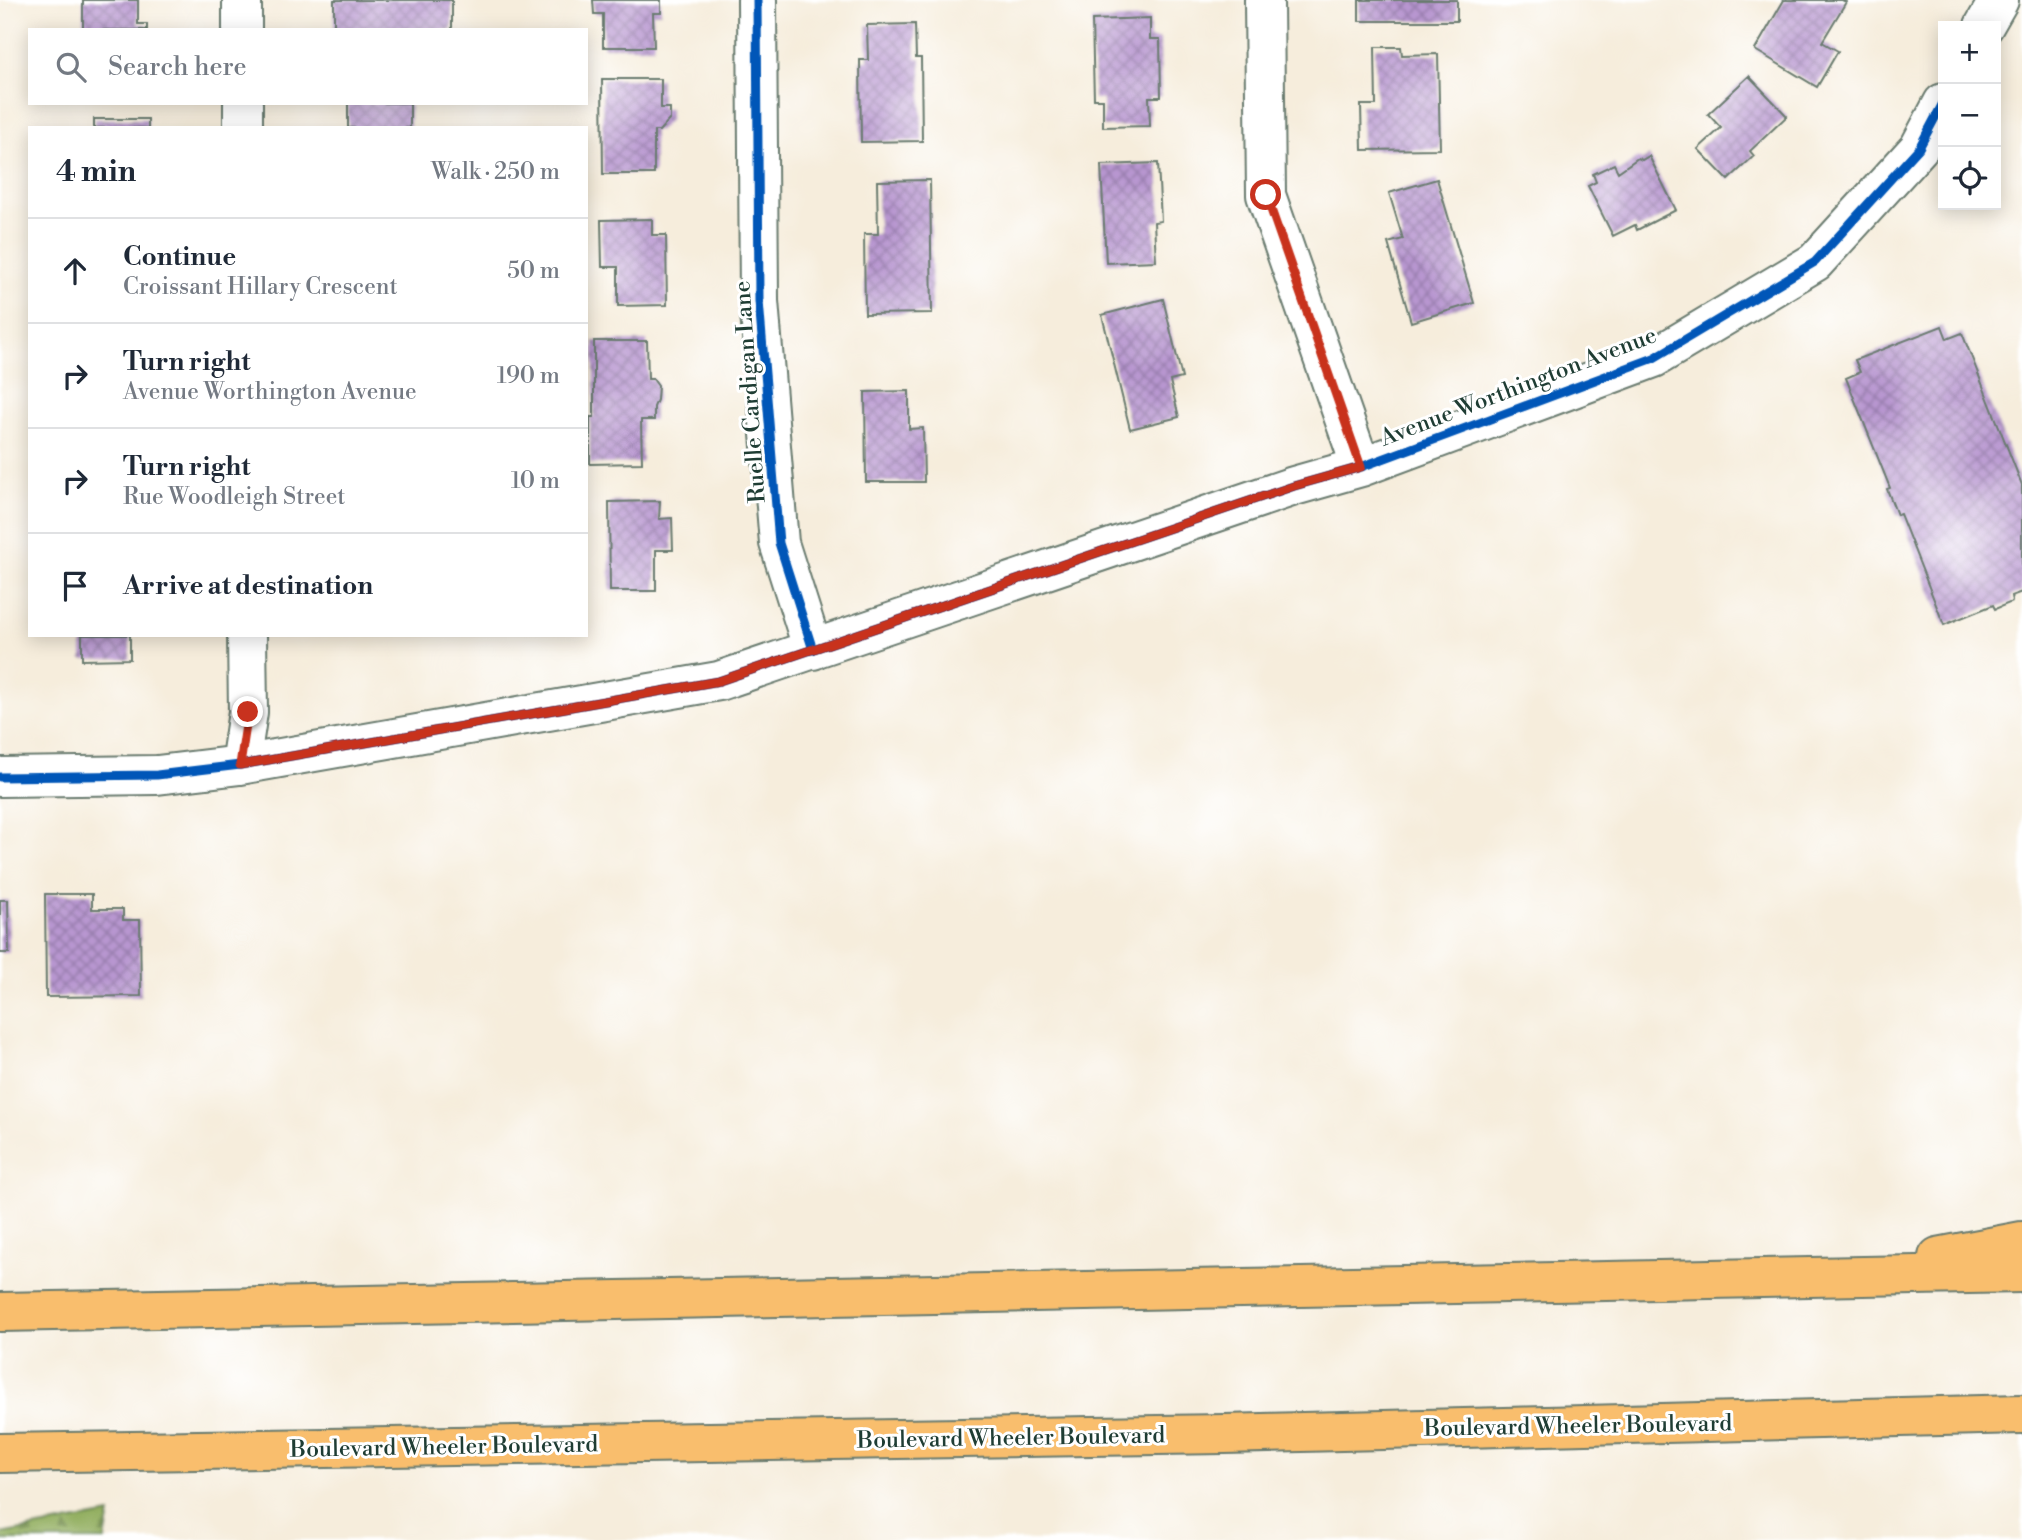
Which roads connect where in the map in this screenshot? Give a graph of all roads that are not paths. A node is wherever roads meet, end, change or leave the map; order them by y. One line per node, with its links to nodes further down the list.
1 (242, 0): 6 (street)
2 (757, 0): 12 (street, Ruelle Cardigan Lane)
3 (1264, 0): 10 (street)
4 (1998, 0): 5 (street)
5 (1987, 21)
6 (242, 28)
7 (243, 105): 9 (street)
8 (1938, 112): 10 (street, Avenue Worthington Avenue)
9 (243, 126)
10 (1361, 467): 12 (street, Avenue Worthington Avenue)
11 (247, 637): 13 (street)
12 (813, 650): 13 (street, Avenue Worthington Avenue)
13 (240, 765): 14 (street, Avenue Worthington Avenue)
14 (0, 778)
15 (2022, 1241): 17 (highway)
16 (2022, 1273): 17 (highway)
17 (1840, 1277): 18 (highway)
18 (0, 1312)
19 (2022, 1415): 20 (highway, Boulevard Wheeler Boulevard)
20 (1362, 1430): 21 (highway); 22 (highway, Boulevard Wheeler Boulevard)
21 (2022, 1438)
22 (0, 1453)

